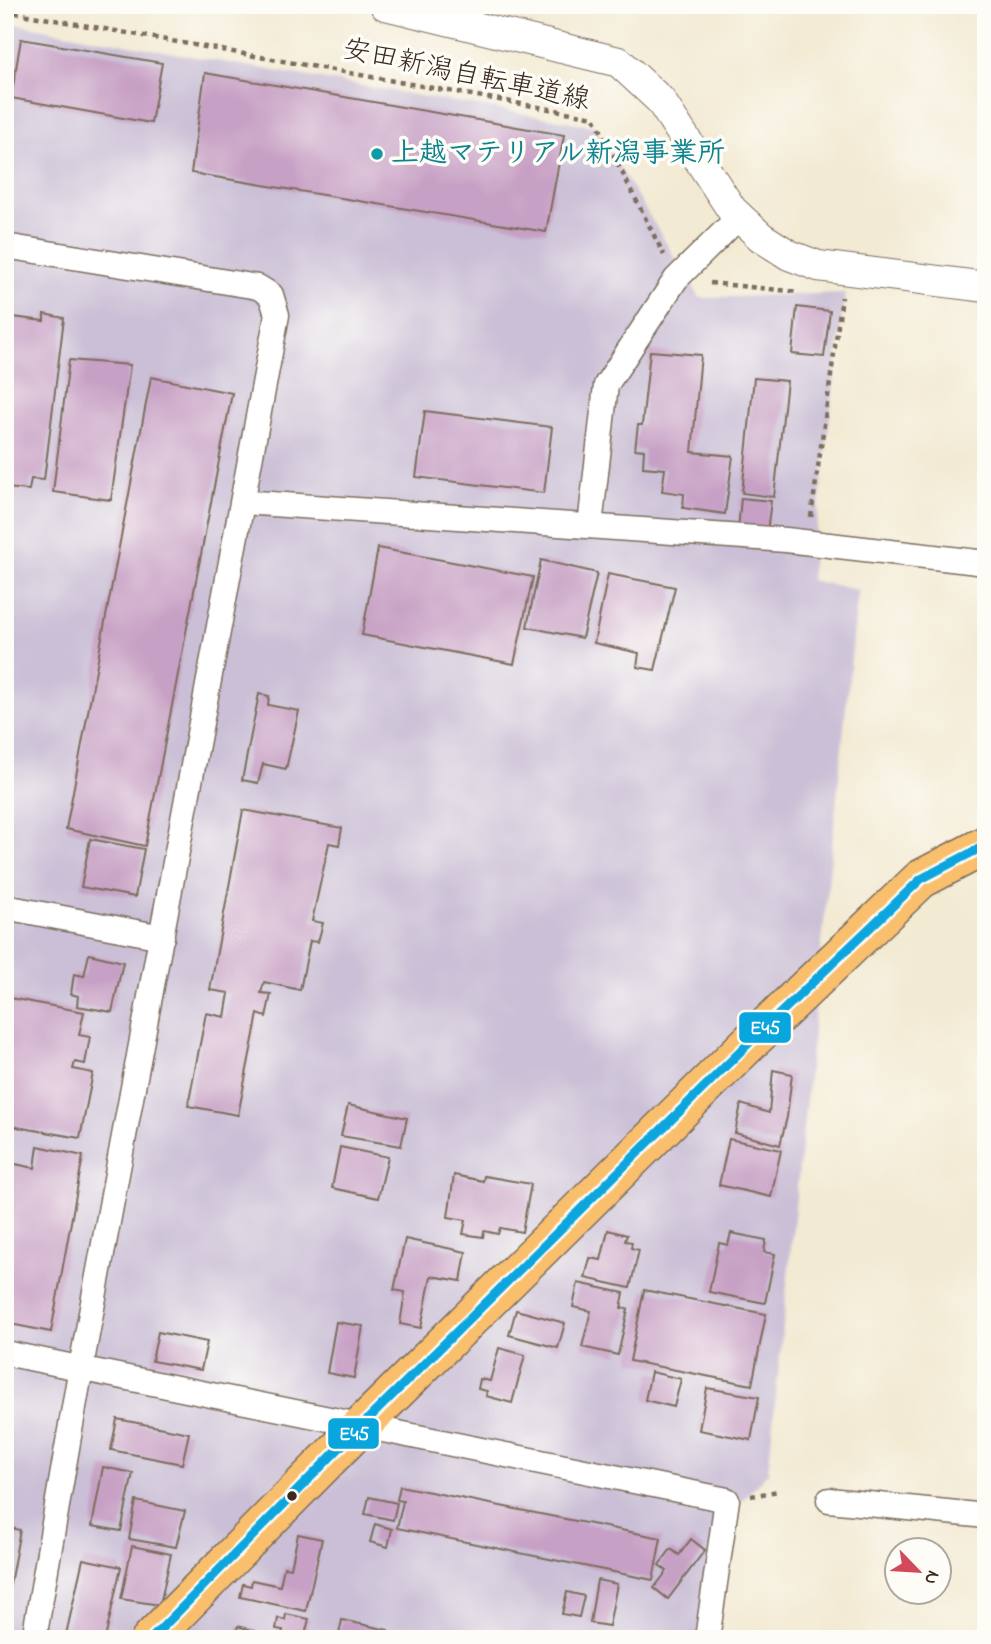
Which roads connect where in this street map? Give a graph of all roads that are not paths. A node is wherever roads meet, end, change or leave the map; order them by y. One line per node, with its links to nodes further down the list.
1 (385, 5): 2 (street)
2 (739, 217): 4 (street); 6 (street)
3 (5, 246): 5 (street)
4 (986, 287)
5 (243, 502): 6 (street); 10 (street)
6 (590, 526): 7 (street)
7 (986, 563)
8 (986, 845): 13 (main road)
9 (5, 907): 10 (street)
10 (162, 937): 12 (street)
11 (5, 1353): 12 (street)
12 (81, 1367): 13 (street); 16 (street)
13 (361, 1426): 17 (main road); 18 (street)
14 (830, 1500): 15 (street)
15 (986, 1516)
16 (34, 1639)
17 (151, 1639)
18 (707, 1639)

